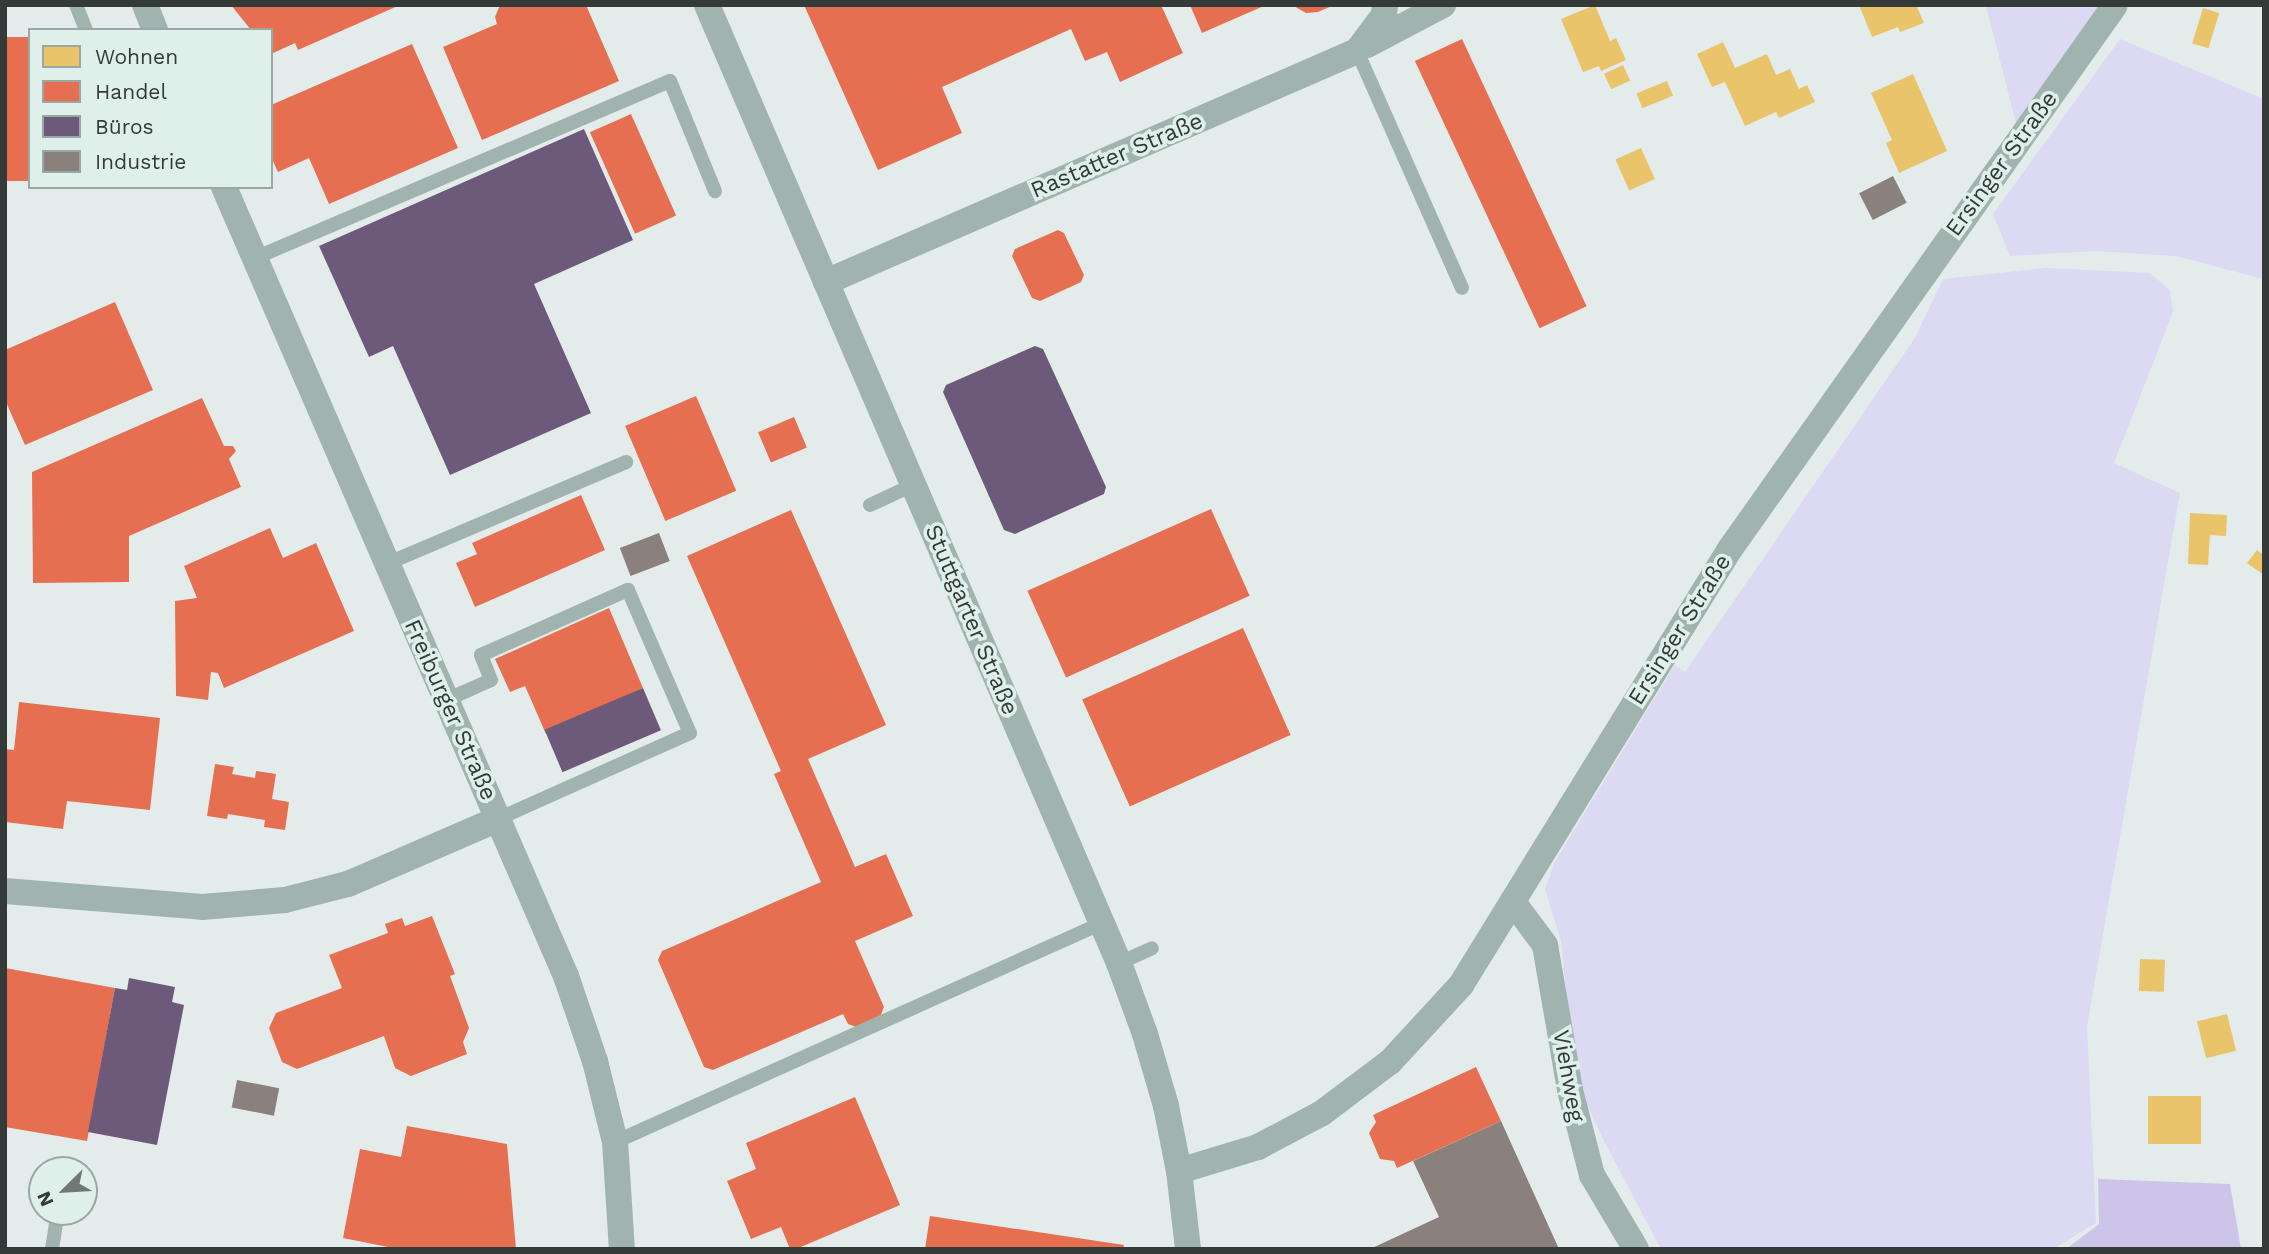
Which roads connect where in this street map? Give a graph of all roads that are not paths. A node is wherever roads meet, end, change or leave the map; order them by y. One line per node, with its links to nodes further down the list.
1 (76, 5): 7 (lane)
2 (145, 5): 8 (street)
3 (707, 5): 13 (street, Stuttgarter Straße)
4 (1385, 5): 9 (street, Rastatter Straße)
5 (1443, 5): 9 (street)
6 (2115, 5): 22 (street, Ersinger Straße)
7 (85, 28)
8 (154, 28)
9 (1357, 51): 13 (street, Rastatter Straße); 14 (lane)
10 (225, 189): 12 (street, Freiburger Straße)
11 (715, 191): 12 (lane)
12 (255, 258): 18 (street, Freiburger Straße)
13 (826, 282): 16 (street, Stuttgarter Straße)
14 (1462, 288)
15 (626, 462): 18 (lane)
16 (913, 485): 17 (lane); 23 (street, Stuttgarter Straße)
17 (870, 505)
18 (386, 564): 19 (street, Freiburger Straße)
19 (446, 700): 20 (street, Freiburger Straße); 20 (lane)
20 (498, 819): 21 (street); 26 (street, Freiburger Straße)
21 (5, 891)
22 (1513, 902): 27 (street, Ersinger Straße); 32 (street, Viehweg)
23 (1102, 923): 25 (street, Stuttgarter Straße); 26 (lane)
24 (1152, 948): 25 (lane)
25 (1119, 963): 27 (street, Stuttgarter Straße)
26 (615, 1142): 30 (street, Freiburger Straße)
27 (1179, 1171): 31 (street, Stuttgarter Straße)
28 (56, 1226): 29 (lane)
29 (52, 1249)
30 (622, 1249)
31 (1188, 1249)
32 (1636, 1249)

